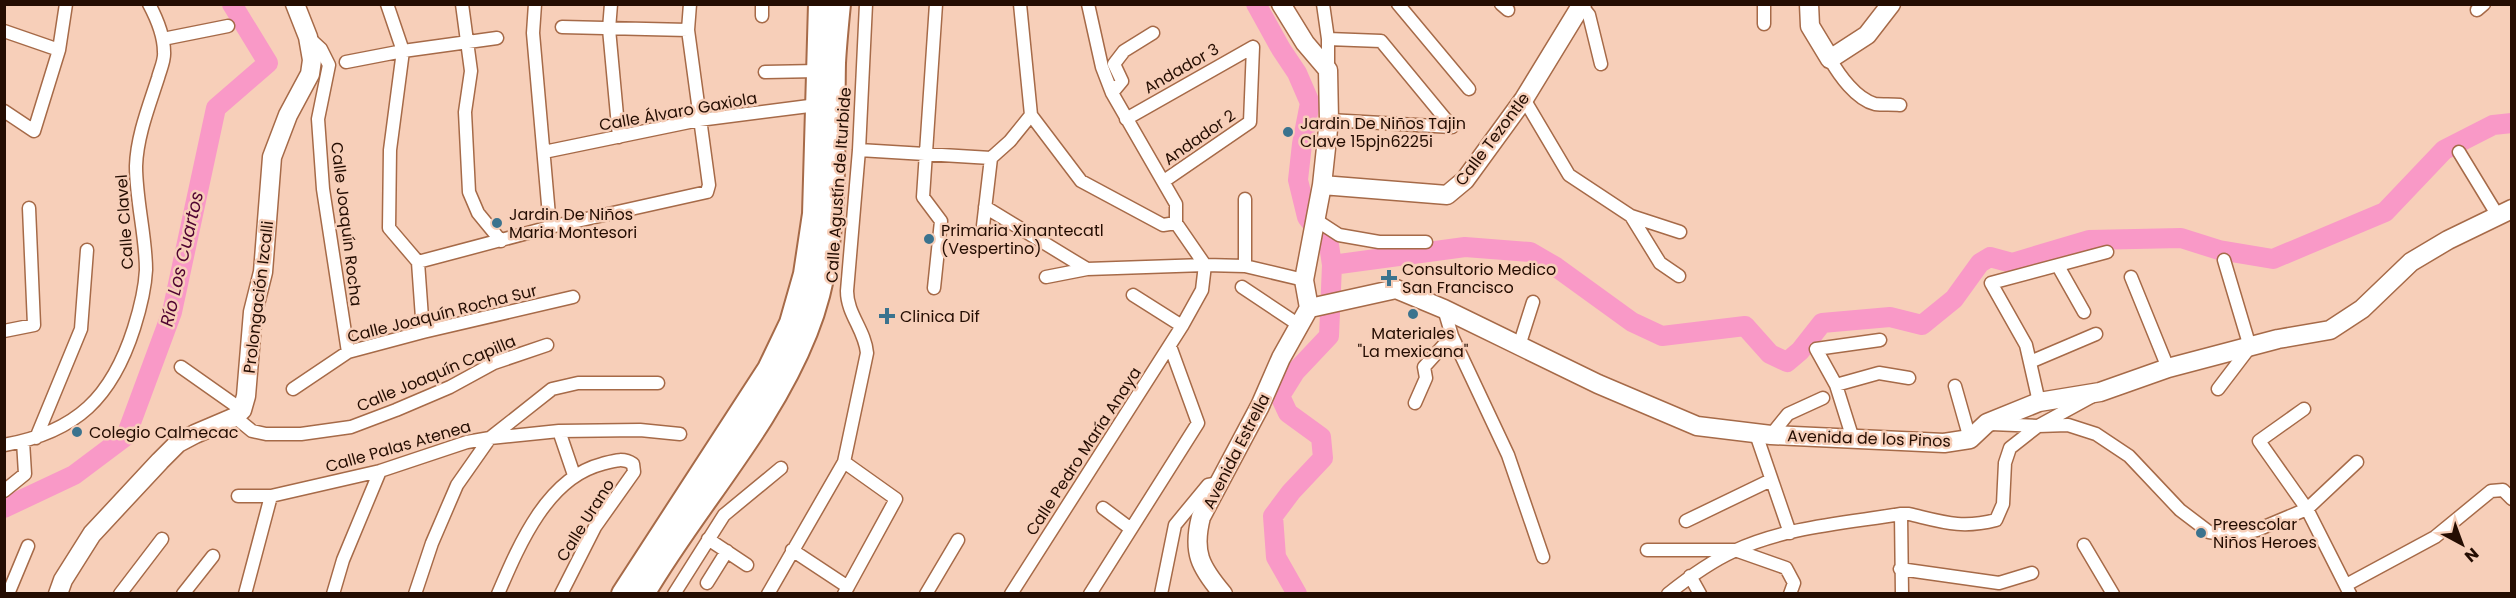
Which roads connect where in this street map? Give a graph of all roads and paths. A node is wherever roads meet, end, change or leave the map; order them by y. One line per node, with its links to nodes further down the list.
1 (149, 4): 31 (street, Calle Clavel)
2 (295, 4): 29 (street, Prolongación Izcalli)
3 (387, 4): 36 (street)
4 (462, 4): 33 (street)
5 (535, 4): 55 (street)
6 (611, 4): 25 (street)
7 (690, 4): 26 (street)
8 (820, 4): 41 (highway)
9 (839, 4): 61 (highway)
10 (866, 4): 54 (street, Calle Agustín de Iturbide)
11 (936, 4): 57 (street)
12 (1020, 4): 49 (street)
13 (1088, 4): 44 (street)
14 (1281, 4): 40 (street)
15 (1323, 4): 32 (street)
16 (1398, 4): 43 (street)
17 (1764, 4): 22 (street)
18 (1809, 4): 37 (street)
19 (1891, 4): 37 (street)
20 (65, 5): 35 (street)
21 (1582, 5): 39 (street); 45 (street, Calle Tezontle)
22 (1764, 24)
23 (228, 26): 31 (street)
24 (562, 27): 25 (street)
25 (609, 29): 26 (street); 53 (street)
26 (688, 30): 51 (street)
27 (4, 31): 35 (street)
28 (1153, 33): 44 (street)
29 (308, 37): 106 (street, Calle Joaquín Rocha); 121 (street, Prolongación Izcalli)
30 (497, 38): 33 (street)
31 (163, 39): 127 (street, Calle Clavel)
32 (1328, 39): 40 (street); 52 (street)
33 (468, 40): 36 (street); 73 (street)
34 (1253, 47): 50 (street, Andador 3); 59 (street, Andador 2)
35 (59, 50): 48 (street)
36 (402, 51): 38 (street); 78 (street)
37 (1830, 59): 47 (street)
38 (346, 62)
39 (1601, 64)
40 (1328, 70): 52 (street)
41 (818, 71): 42 (street); 46 (highway)
42 (765, 72)
43 (1469, 89)
44 (1112, 93): 50 (street)
45 (1524, 99): 60 (street, Calle Tezontle); 67 (street)
46 (818, 105): 51 (street, Calle Álvaro Gaxiola); 177 (highway)
47 (1900, 105)
48 (4, 111)
49 (1031, 115): 58 (street); 69 (street)
50 (1126, 118): 59 (street)
51 (699, 120): 53 (street, Calle Álvaro Gaxiola); 71 (street)
52 (1329, 120): 60 (street)
53 (619, 137): 55 (street, Calle Álvaro Gaxiola)
54 (859, 150): 57 (street); 62 (street, Calle Agustín de Iturbide)
55 (544, 152): 71 (street)
56 (2459, 152): 66 (street)
57 (927, 156): 58 (street); 88 (street)
58 (991, 158): 64 (street)
59 (1164, 181): 69 (street)
60 (1322, 185): 68 (street)
61 (832, 188): 62 (street); 178 (highway)
62 (855, 189): 133 (street, Calle Agustín de Iturbide)
63 (1245, 199): 80 (street)
64 (985, 207): 70 (street); 82 (street)
65 (29, 208): 97 (street)
66 (2507, 215): 105 (street, Avenida de los Pinos)
67 (1631, 216): 72 (street); 83 (street)
68 (1315, 220): 74 (street); 86 (street)
69 (1176, 223): 79 (street)
70 (983, 225)
71 (550, 227): 73 (street)
72 (1680, 232)
73 (501, 241): 78 (street)
74 (1426, 242)
75 (87, 250): 127 (street)
76 (2107, 252): 81 (street)
77 (2224, 260): 105 (street)
78 (418, 262): 98 (street)
79 (1205, 265): 80 (street); 82 (street); 96 (street, Calle Pedro María Anaya)
80 (1245, 266): 86 (street)
81 (2058, 266): 94 (street); 107 (street)
82 (1087, 269): 84 (street)
83 (1679, 276)
84 (1046, 277)
85 (2131, 277): 109 (street)
86 (1304, 280): 92 (street)
87 (1242, 287): 95 (street)
88 (934, 288)
89 (1133, 295): 96 (street)
90 (573, 297): 98 (street, Calle Joaquín Rocha Sur)
91 (1533, 302): 103 (street)
92 (1310, 308): 93 (street, Avenida de los Pinos); 95 (street, Avenida Estrella)
93 (1444, 309): 100 (street); 103 (street, Avenida de los Pinos)
94 (2084, 312)
95 (1299, 325): 139 (street, Avenida Estrella)
96 (1182, 326): 104 (street, Calle Pedro María Anaya)
97 (4, 331)
98 (423, 332): 106 (street, Calle Joaquín Rocha Sur)
99 (2096, 334): 107 (street)
100 (1452, 336): 119 (street); 160 (street)
101 (1880, 340): 112 (street)
102 (547, 345): 121 (street, Calle Joaquín Capilla)
103 (1519, 345): 126 (street, Avenida de los Pinos)
104 (1170, 346): 148 (street); 182 (street, Calle Pedro María Anaya)
105 (2250, 347): 109 (street, Avenida de los Pinos); 115 (street)
106 (348, 352): 114 (street, Calle Joaquín Rocha Sur)
107 (2030, 362): 118 (street)
108 (181, 367): 121 (street, Calle Joaquín Capilla)
109 (2168, 368): 116 (street, Avenida de los Pinos)
110 (1909, 378): 112 (street)
111 (658, 383): 128 (street)
112 (1836, 385): 129 (street)
113 (1955, 386): 130 (street)
114 (294, 389)
115 (2217, 389)
116 (2100, 393): 118 (street, Avenida de los Pinos); 123 (street)
117 (1823, 398): 126 (street)
118 (2039, 402): 122 (street, Avenida de los Pinos)
119 (1414, 403)
120 (2304, 410): 145 (street)
121 (239, 414): 169 (street)
122 (1987, 423): 123 (street); 130 (street, Avenida de los Pinos)
123 (2038, 426): 145 (street); 146 (street)
124 (559, 431): 125 (street, Calle Palas Atenea); 128 (street, Calle Palas Atenea); 137 (street)
125 (680, 434)
126 (1763, 435): 129 (street, Avenida de los Pinos); 138 (street)
127 (36, 438): 131 (street, Calle Clavel)
128 (490, 438): 136 (street, Calle Palas Atenea); 174 (street)
129 (1853, 439): 130 (street, Avenida de los Pinos)
130 (1970, 439)
131 (22, 441): 132 (street, Calle Clavel); 140 (street)
132 (4, 445)
133 (844, 462): 155 (street, Calle Agustín de Iturbide); 167 (street)
134 (2357, 462): 145 (street)
135 (781, 468): 151 (street)
136 (380, 471): 142 (street, Calle Palas Atenea); 173 (street)
137 (574, 475): 175 (street); 176 (street, Calle Urano)
138 (1771, 480): 147 (street); 149 (street)
139 (1219, 483): 184 (street); 185 (street, Avenida Estrella)
140 (4, 491)
141 (238, 496): 142 (street, Calle Palas Atenea)
142 (271, 496): 172 (street)
143 (2511, 499): 166 (street)
144 (1103, 508): 148 (street)
145 (2307, 509): 166 (street)
146 (1901, 514): 149 (street); 162 (street)
147 (1686, 521)
148 (1131, 529): 183 (street)
149 (1790, 533): 157 (street)
150 (162, 539): 170 (street)
151 (708, 539): 158 (street); 179 (street)
152 (958, 540): 181 (street)
153 (2084, 545): 190 (street)
154 (28, 546): 168 (street)
155 (792, 550): 167 (street); 180 (street, Calle Agustín de Iturbide)
156 (1647, 550): 157 (street)
157 (1735, 550): 164 (street); 188 (street)
158 (727, 551): 161 (street); 165 (street)
159 (213, 556): 171 (street)
160 (1543, 557)
161 (747, 565)
162 (1900, 569): 163 (street); 189 (street)
163 (2032, 573)
164 (1690, 576): 186 (street); 187 (street)
165 (707, 583)
166 (2348, 589)
167 (846, 590)
168 (8, 594)
169 (58, 594)
170 (120, 594)
171 (183, 594)
172 (245, 594)
173 (333, 594)
174 (415, 594)
175 (498, 594)
176 (561, 594)
177 (623, 594)
178 (643, 594)
179 (674, 594)
180 (768, 594)
181 (926, 594)
182 (1011, 594)
183 (1090, 594)
184 (1161, 594)
185 (1223, 594)
186 (1668, 594)
187 (1700, 594)
188 (1790, 594)
189 (1902, 594)
190 (2113, 594)

